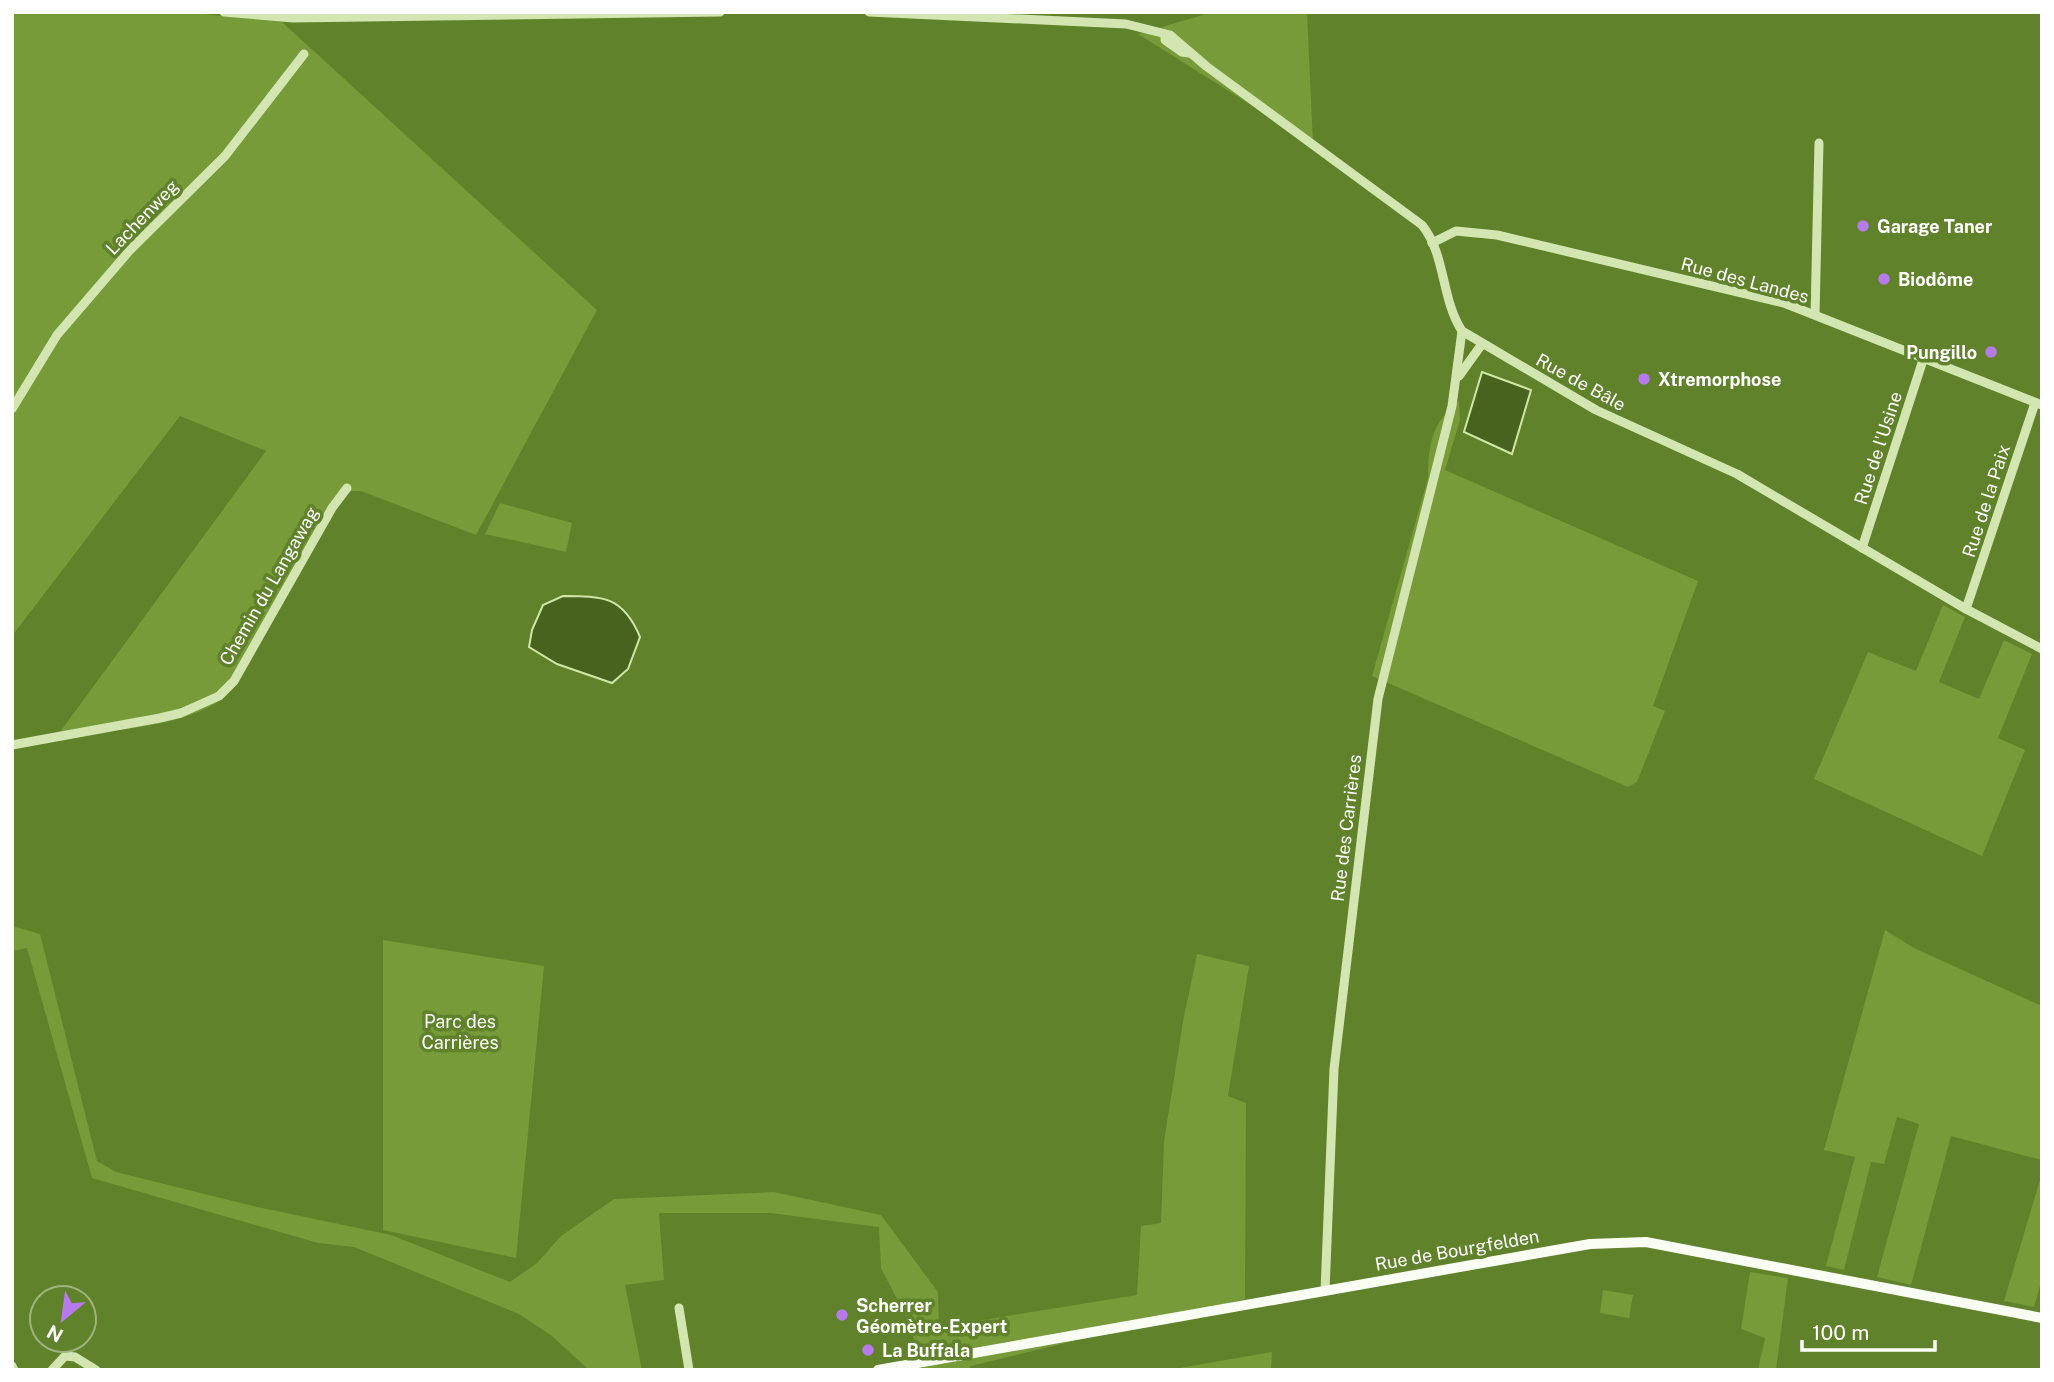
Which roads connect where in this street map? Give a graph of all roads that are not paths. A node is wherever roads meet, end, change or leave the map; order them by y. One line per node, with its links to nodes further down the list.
1 (224, 12): 4 (street)
2 (720, 12): 4 (street)
3 (869, 12): 7 (street)
4 (405, 14)
5 (304, 54): 14 (street, Lachenweg)
6 (1819, 143): 8 (street)
7 (1432, 243): 8 (street, Rue des Landes); 9 (street)
8 (1815, 315): 11 (street, Rue des Landes)
9 (1462, 331): 10 (street, Rue de Bâle); 12 (street, Rue des Carrières)
10 (1482, 344): 12 (street, Rue des Carrières); 16 (street, Rue de Bâle)
11 (1924, 358): 13 (street, Rue des Landes); 16 (street, Rue de l'Usine)
12 (1458, 378): 20 (street, Rue des Carrières)
13 (2039, 404): 17 (street, Rue de la Paix)
14 (12, 409)
15 (347, 488): 19 (street, Chemin du Langawag)
16 (1862, 548): 17 (street, Rue de Bâle)
17 (1966, 609): 18 (street, Rue de Bâle)
18 (2042, 649)
19 (12, 745)
20 (1325, 1291): 22 (main road, Rue de Bourgfelden); 26 (main road, Rue de Bourgfelden)
21 (679, 1308): 25 (street)
22 (2042, 1318)
23 (52, 1370): 24 (street)
24 (96, 1370)
25 (689, 1370)
26 (878, 1370)

